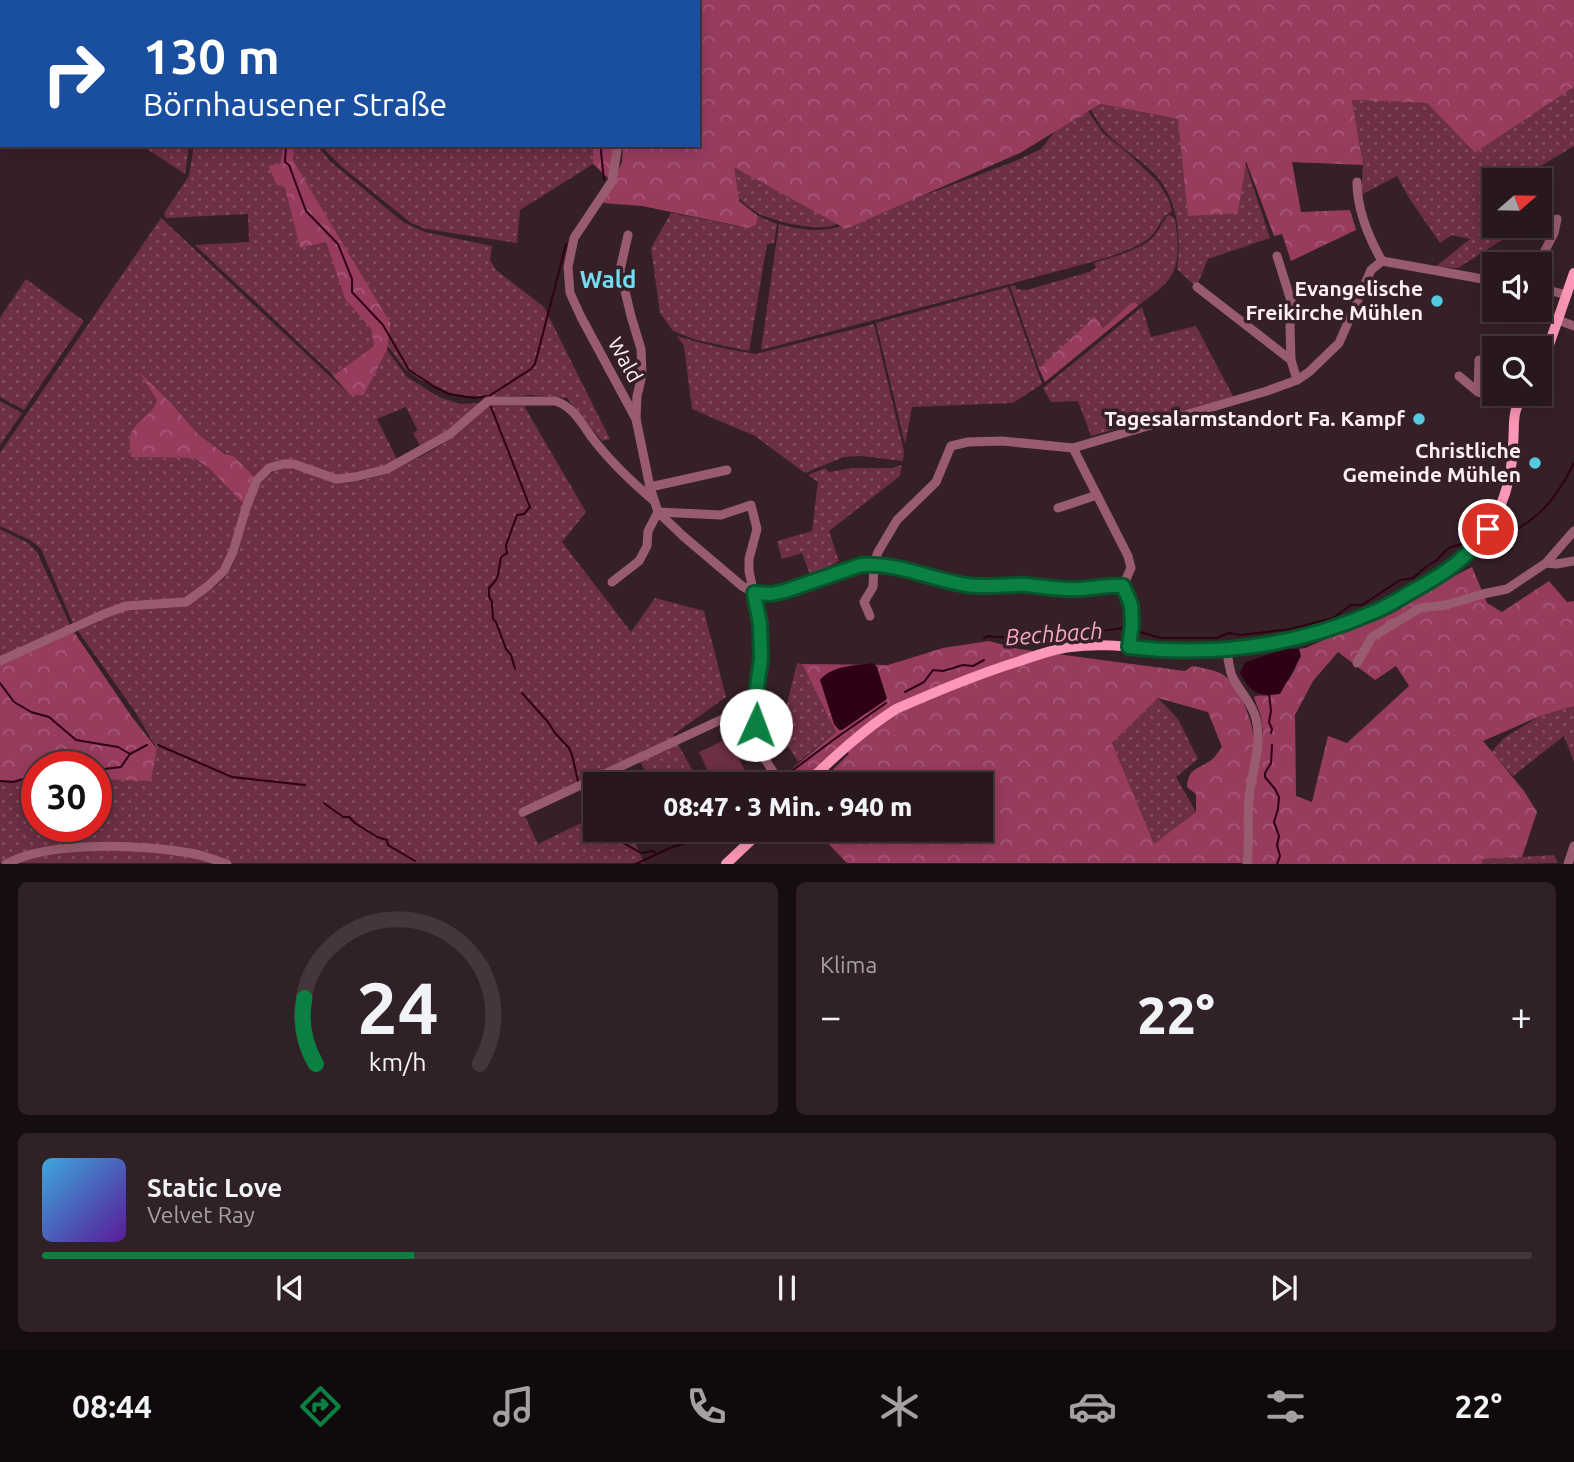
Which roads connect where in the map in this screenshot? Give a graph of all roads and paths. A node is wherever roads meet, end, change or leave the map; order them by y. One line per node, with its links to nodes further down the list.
1 (618, 147): 23 (street, Wald)
2 (1357, 182): 7 (street)
3 (1557, 219): 5 (street)
4 (628, 235): 23 (street, Wald)
5 (1544, 252)
6 (1277, 256): 16 (street)
7 (1382, 261): 9 (street); 19 (street)
8 (1574, 274): 12 (main road)
9 (1482, 279)
10 (1197, 287): 16 (street)
11 (1552, 291): 12 (street)
12 (1567, 295): 13 (main road)
13 (1558, 320): 14 (street); 15 (main road)
14 (1574, 326)
15 (1552, 337)
16 (1291, 360): 19 (street)
17 (1479, 360): 20 (street)
18 (1459, 376): 20 (street)
19 (1297, 380): 24 (street)
20 (1478, 392): 21 (street)
21 (1482, 393)
22 (1517, 406): 40 (main road)
23 (636, 419): 26 (street)
24 (1073, 448): 27 (street); 34 (street)
25 (727, 470): 26 (street)
26 (650, 486): 28 (street)
27 (1097, 495): 29 (street); 36 (street)
28 (654, 501): 30 (street); 41 (street)
29 (1058, 508)
30 (658, 512): 35 (street); 37 (street); 37 (street)
31 (1574, 531): 33 (street)
32 (1574, 561): 33 (street)
33 (1546, 562): 42 (street)
34 (874, 564): 36 (street); 37 (street); 38 (street)
35 (612, 582)
36 (1123, 586): 39 (street)
37 (754, 593): 43 (street)
38 (870, 616)
39 (1126, 647): 40 (main road); 45 (main road)
40 (1227, 650): 52 (street)
41 (0, 662)
42 (1357, 663)
43 (755, 701): 44 (street); 46 (street)
44 (774, 772)
45 (818, 772)
46 (523, 812)
47 (749, 842): 51 (main road)
48 (1574, 846): 53 (street)
49 (6, 863): 50 (street)
50 (227, 863)
51 (726, 863)
52 (1247, 863)
53 (1568, 863)

